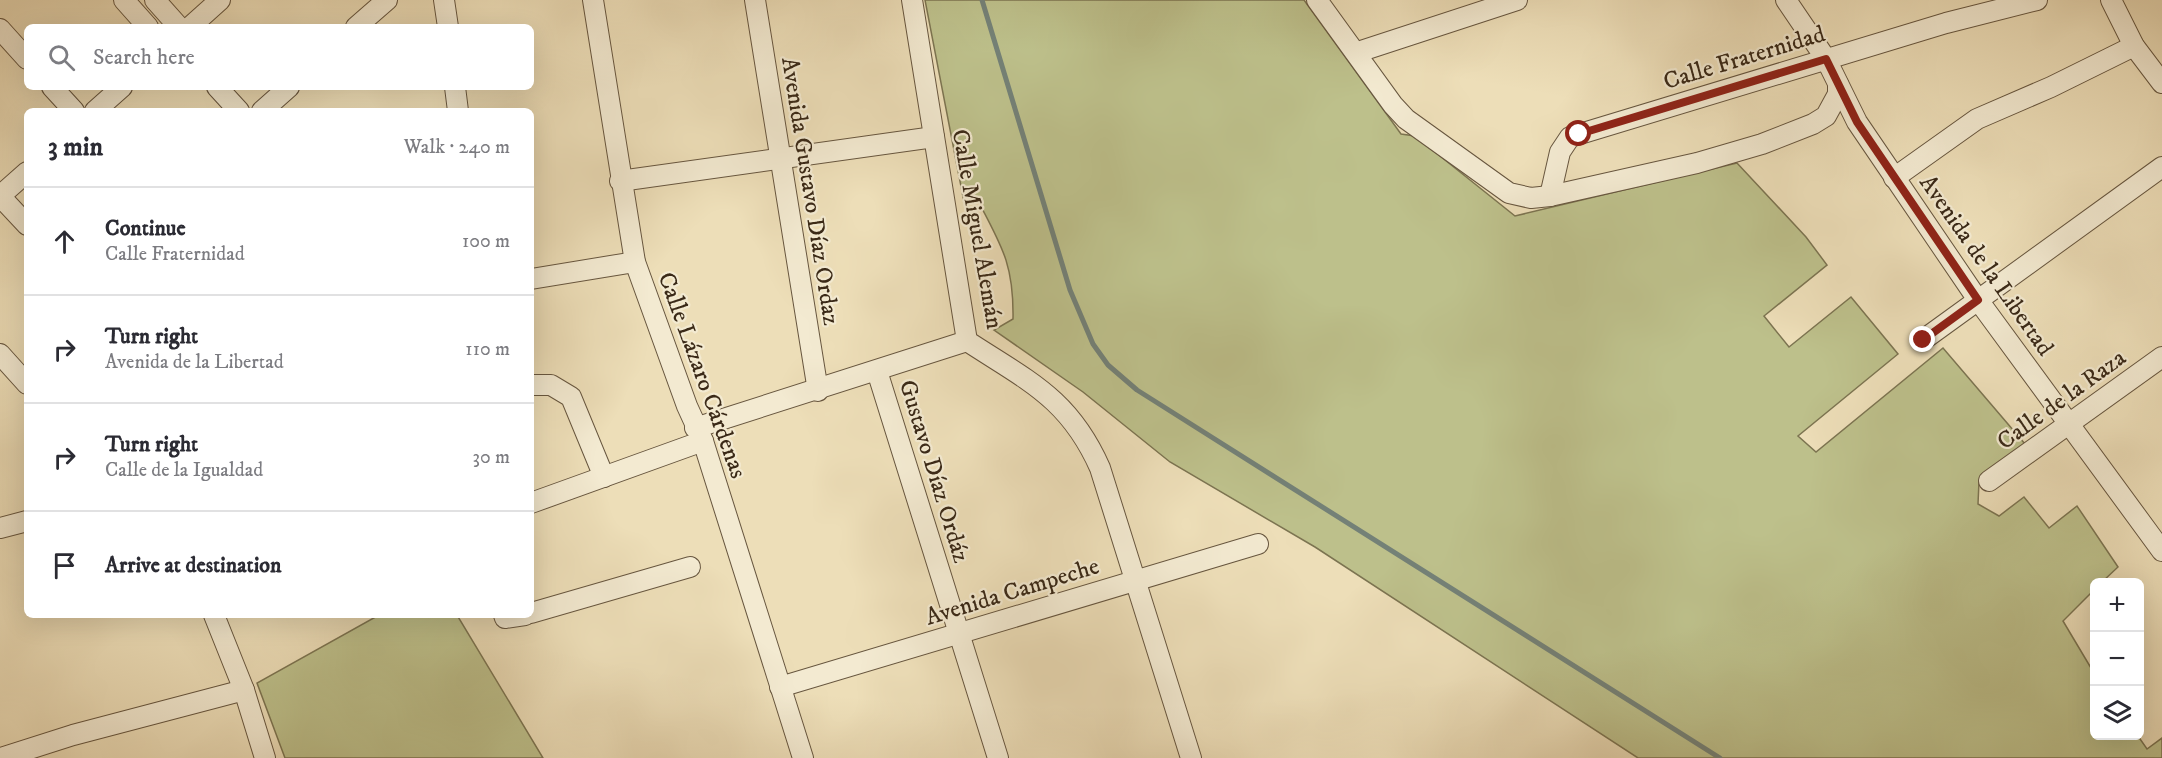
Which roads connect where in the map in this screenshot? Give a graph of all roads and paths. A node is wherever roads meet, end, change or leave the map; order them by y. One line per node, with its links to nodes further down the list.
1 (124, 0): 14 (street)
2 (155, 0): 15 (street)
3 (220, 0): 16 (street)
4 (387, 0): 17 (street)
5 (444, 0): 18 (street)
6 (593, 0): 41 (street, Calle Lázaro Cárdenas)
7 (754, 0): 37 (street, Avenida Gustavo Díaz Ordaz)
8 (912, 0): 36 (street, Calle Miguel Alemán)
9 (1317, 0): 21 (street)
10 (1517, 0): 21 (street)
11 (1786, 0): 23 (street, Avenida de la Libertad)
12 (2037, 0): 23 (street, Calle Fraternidad)
13 (2111, 0): 20 (street)
14 (145, 24)
15 (176, 24)
16 (193, 24)
17 (359, 24)
18 (448, 24)
19 (4, 41): 22 (street)
20 (2134, 46): 24 (street); 40 (street)
21 (1358, 52): 43 (street)
22 (24, 57)
23 (1826, 59): 25 (street, Avenida de la Libertad); 43 (street, Calle Fraternidad)
24 (2162, 83)
25 (1838, 84): 40 (street, Avenida de la Libertad); 43 (street)
26 (55, 90): 31 (street)
27 (119, 90): 32 (street)
28 (220, 90): 33 (street)
29 (286, 90): 34 (street)
30 (455, 90): 35 (street)
31 (71, 108)
32 (98, 108)
33 (235, 108)
34 (264, 108)
35 (458, 108)
36 (934, 137): 37 (street); 48 (street, Calle Miguel Alemán)
37 (780, 159): 41 (street); 55 (street, Avenida Gustavo Díaz Ordaz)
38 (2162, 167): 47 (street)
39 (24, 175): 42 (street)
40 (1894, 178): 47 (street, Avenida de la Libertad)
41 (620, 182): 45 (street, Calle Lázaro Cárdenas)
42 (0, 196): 44 (street)
43 (1550, 196)
44 (24, 222)
45 (635, 262): 46 (street); 57 (street, Calle Lázaro Cárdenas)
46 (534, 279)
47 (1978, 300): 49 (street); 56 (street, Avenida de la Libertad)
48 (967, 340): 52 (street); 66 (street, Calle Miguel Alemán)
49 (1923, 340)
50 (0, 354): 53 (street)
51 (2162, 357): 56 (street, Calle de la Raza)
52 (877, 371): 55 (street); 69 (street, Gustavo Díaz Ordáz)
53 (24, 381)
54 (534, 385): 58 (street)
55 (818, 391): 57 (street)
56 (2071, 425): 59 (street, Calle de la Raza); 64 (street, Avenida de la Libertad)
57 (699, 435): 58 (street); 70 (street, Calle Lázaro Cárdenas)
58 (604, 477): 60 (street)
59 (1989, 481)
60 (534, 502)
61 (24, 522): 62 (street)
62 (1, 526)
63 (1258, 544): 66 (street, Avenida Campeche)
64 (2162, 551)
65 (690, 567): 67 (street)
66 (1135, 581): 69 (street, Avenida Campeche); 76 (street, Calle Miguel Alemán)
67 (534, 612)
68 (215, 618): 71 (street)
69 (959, 633): 70 (street, Avenida Campeche); 75 (street, Gustavo Díaz Ordáz)
70 (780, 687): 74 (street, Calle Lázaro Cárdenas)
71 (244, 690): 72 (street); 73 (street)
72 (1, 758)
73 (265, 758)
74 (802, 758)
75 (998, 758)
76 (1191, 758)

